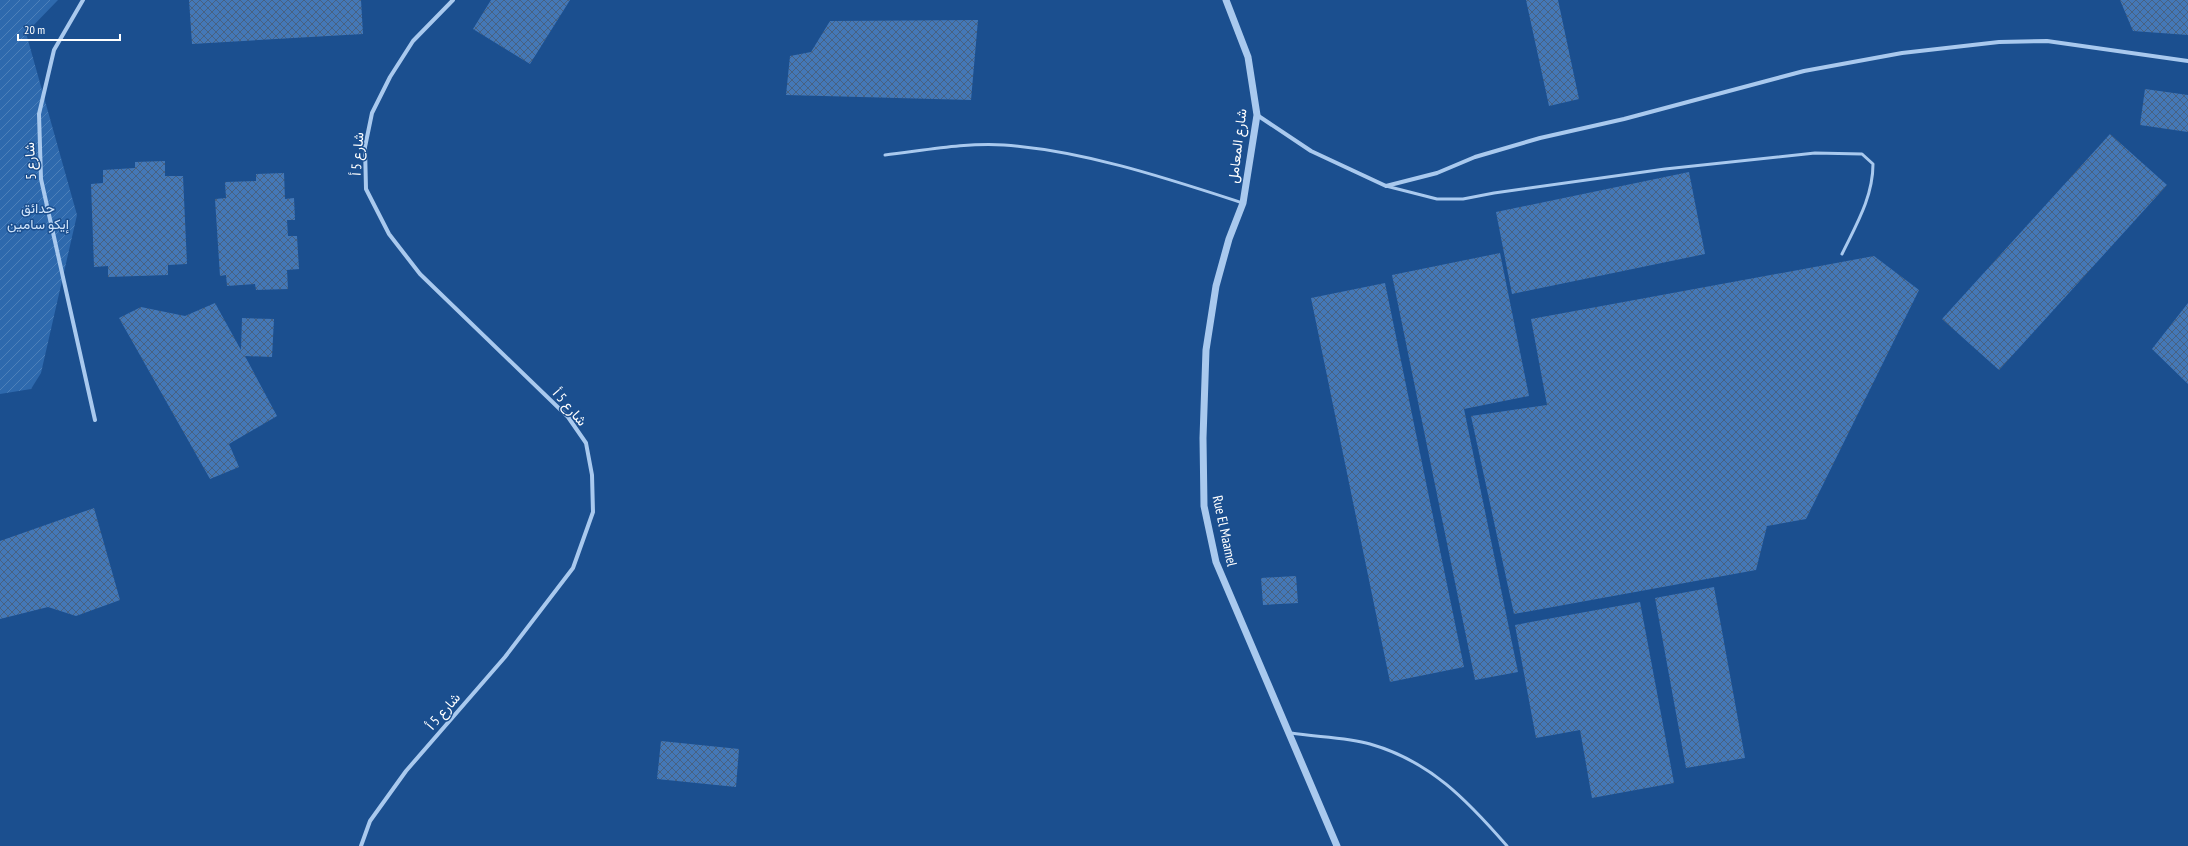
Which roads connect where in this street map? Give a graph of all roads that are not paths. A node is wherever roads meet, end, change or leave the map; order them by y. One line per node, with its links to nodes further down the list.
1 (83, 0): 10 (street, شارع 5)
2 (452, 0): 12 (street, شارع 5 أ)
3 (1226, 0): 5 (street, شارع المعامل)
4 (2188, 61): 7 (street)
5 (1257, 115): 7 (street); 8 (street, شارع المعامل)
6 (885, 154): 8 (lane)
7 (1386, 186): 9 (lane)
8 (1243, 203): 11 (street, Rue El Maamel)
9 (1842, 254)
10 (95, 420)
11 (1291, 733): 13 (street, Rue El Maamel); 14 (lane)
12 (361, 846)
13 (1337, 846)
14 (1507, 846)

